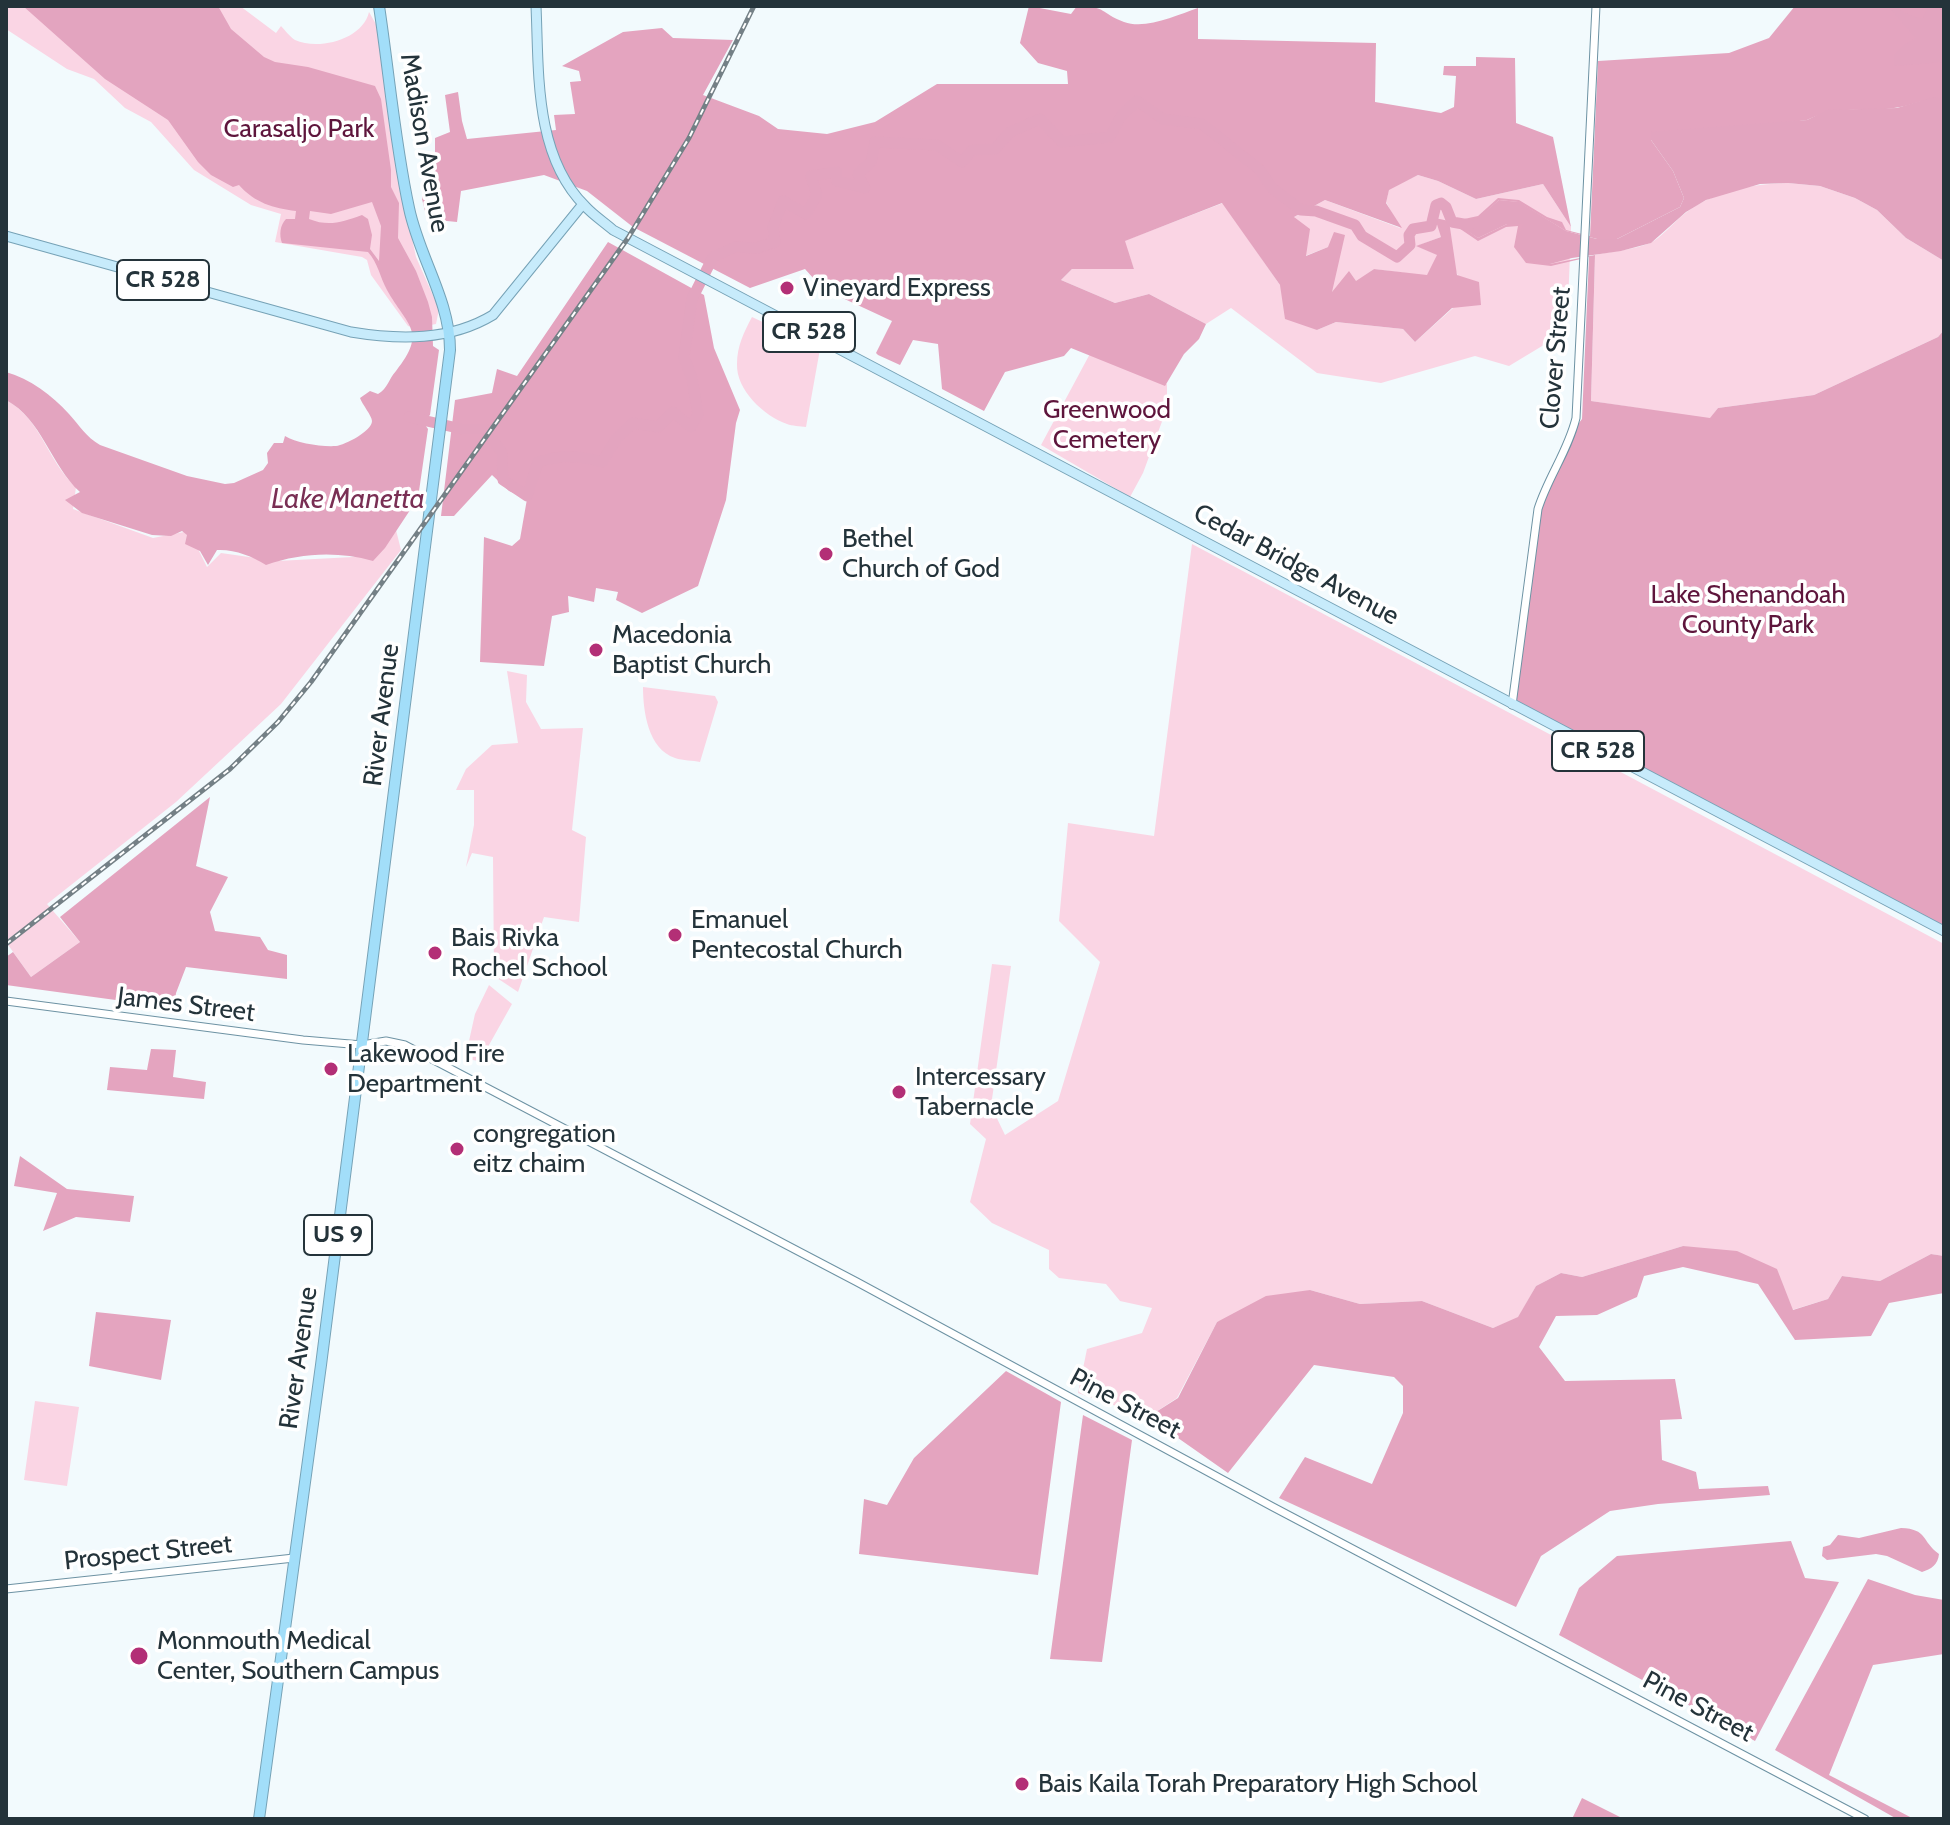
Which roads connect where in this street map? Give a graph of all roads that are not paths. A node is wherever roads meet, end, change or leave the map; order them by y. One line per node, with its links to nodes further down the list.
1 (379, 6): 6 (highway, Madison Avenue / US 9)
2 (536, 6): 4 (main road)
3 (1596, 6): 8 (street, Clover Street)
4 (583, 204): 6 (main road, CR 528); 8 (main road, Cedar Bridge Avenue / CR 528)
5 (6, 236): 6 (main road, CR 528)
6 (448, 332): 7 (highway, Madison Avenue / US 9)
7 (429, 521): 11 (highway, River Avenue / US 9)
8 (1512, 705): 9 (main road, Cedar Bridge Avenue / CR 528)
9 (1944, 931)
10 (6, 1001): 11 (street, James Street)
11 (362, 1045): 12 (highway, River Avenue / US 9); 15 (street, Pine Street)
12 (294, 1558): 13 (street, Prospect Street); 14 (highway, River Avenue / US 9)
13 (6, 1589)
14 (259, 1819)
15 (1865, 1819)

